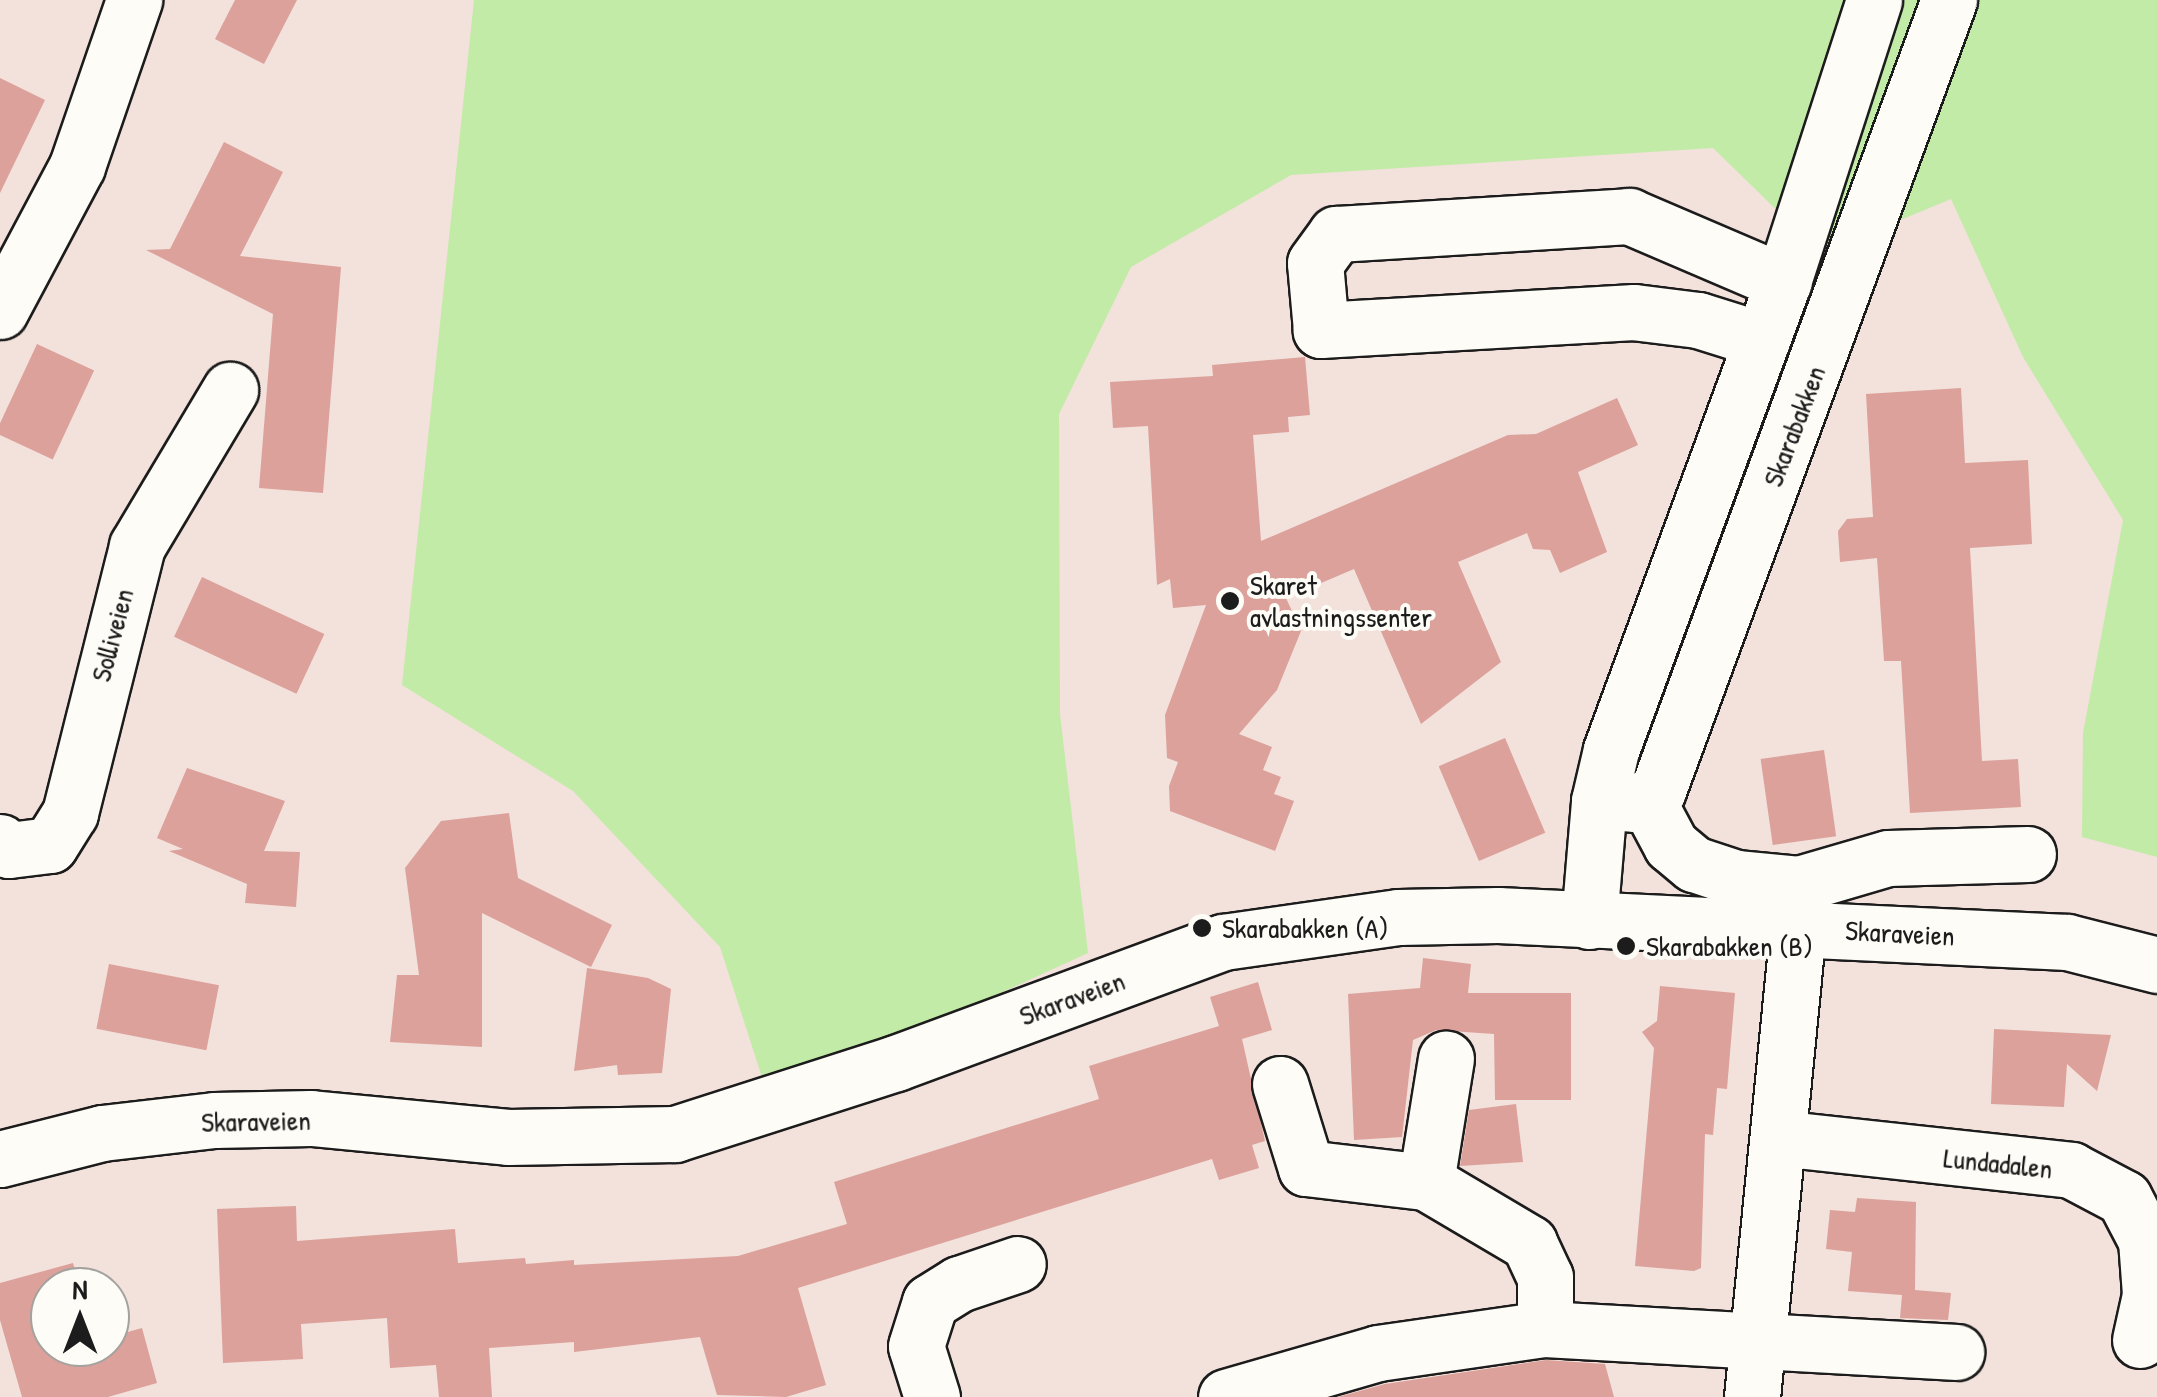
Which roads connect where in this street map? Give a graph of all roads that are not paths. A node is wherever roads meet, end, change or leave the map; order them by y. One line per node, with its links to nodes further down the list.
1 (134, 0): 5 (street)
2 (1874, 0): 4 (street, Skarabakken)
3 (1950, 0): 8 (street, Skarabakken)
4 (1783, 282): 6 (street, Skarabakken); 6 (street)
5 (0, 310)
6 (1762, 340): 8 (street, Skarabakken)
7 (230, 390): 9 (street, Solliveien)
8 (1623, 801): 10 (street); 11 (street, Skarabakken)
9 (0, 842)
10 (2028, 854)
11 (1589, 921): 12 (street, Skaraveien); 17 (street, Skaraveien)
12 (1798, 928): 13 (street, Skaraveien); 16 (street)
13 (2157, 965)
14 (1446, 1060): 18 (street)
15 (1280, 1084): 18 (street)
16 (1778, 1138): 21 (street, Lundadalen); 22 (street)
17 (0, 1158)
18 (1426, 1182): 20 (street)
19 (1018, 1264): 24 (street)
20 (1545, 1329): 22 (street); 25 (street)
21 (2140, 1340)
22 (1754, 1342): 23 (street); 26 (street)
23 (1956, 1352)
24 (932, 1397)
25 (1226, 1397)
26 (1752, 1397)

